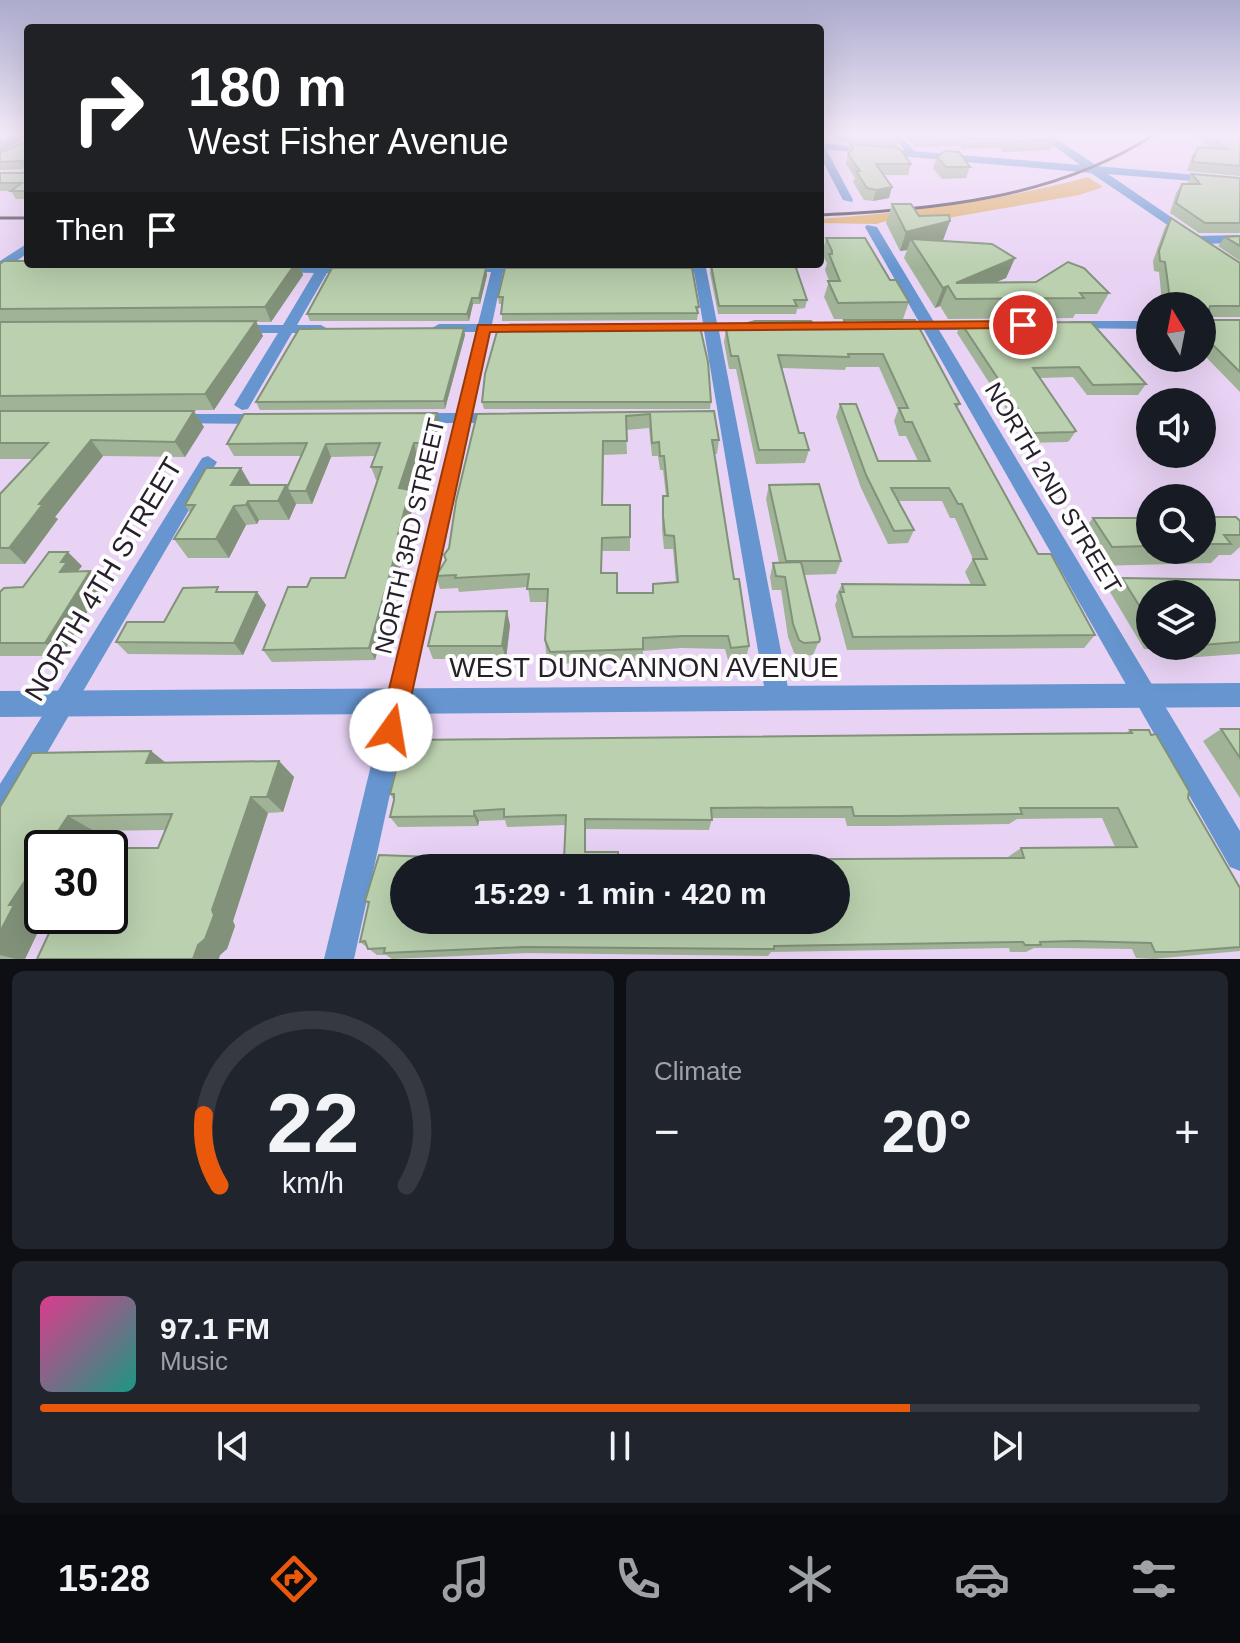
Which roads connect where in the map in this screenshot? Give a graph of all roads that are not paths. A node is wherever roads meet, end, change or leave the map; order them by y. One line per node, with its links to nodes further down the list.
1 (838, 180): 5 (street)
2 (1110, 180): 8 (street)
3 (1216, 180): 4 (street)
4 (1240, 182)
5 (848, 200)
6 (871, 227): 20 (street, NORTH 2ND STREET)
7 (1240, 239): 8 (street)
8 (1196, 240): 10 (street)
9 (24, 250): 14 (street)
10 (1218, 256)
11 (381, 268): 17 (street)
12 (498, 268): 25 (street, NORTH 3RD STREET)
13 (700, 268): 23 (street)
14 (0, 269): 15 (street)
15 (15, 269)
16 (262, 269): 17 (street)
17 (323, 269): 28 (street)
18 (1055, 325): 19 (street)
19 (1136, 325)
20 (927, 326): 21 (street); 23 (street); 37 (street, NORTH 2ND STREET)
21 (1007, 326)
22 (664, 327): 23 (street)
23 (709, 327): 39 (street)
24 (423, 328): 25 (street)
25 (483, 328): 26 (street); 31 (street, NORTH 3RD STREET)
26 (544, 328)
27 (224, 329): 28 (street)
28 (288, 329): 29 (street); 30 (street)
29 (333, 329)
30 (242, 405)
31 (465, 418): 32 (street); 35 (street); 40 (street, NORTH 3RD STREET)
32 (511, 418)
33 (158, 419): 34 (street)
34 (281, 419)
35 (403, 419)
36 (208, 462): 42 (street, NORTH 4TH STREET)
37 (1146, 695): 38 (street, WEST DUNCANNON AVENUE); 39 (street, WEST DUNCANNON AVENUE); 44 (street, NORTH 2ND STREET)
38 (1240, 695)
39 (778, 698): 40 (street, WEST DUNCANNON AVENUE)
40 (398, 702): 42 (street, WEST DUNCANNON AVENUE); 45 (street, NORTH 3RD STREET)
41 (0, 704): 42 (street, WEST DUNCANNON AVENUE)
42 (63, 704): 43 (street, NORTH 4TH STREET)
43 (0, 809)
44 (1240, 857)
45 (339, 959)

